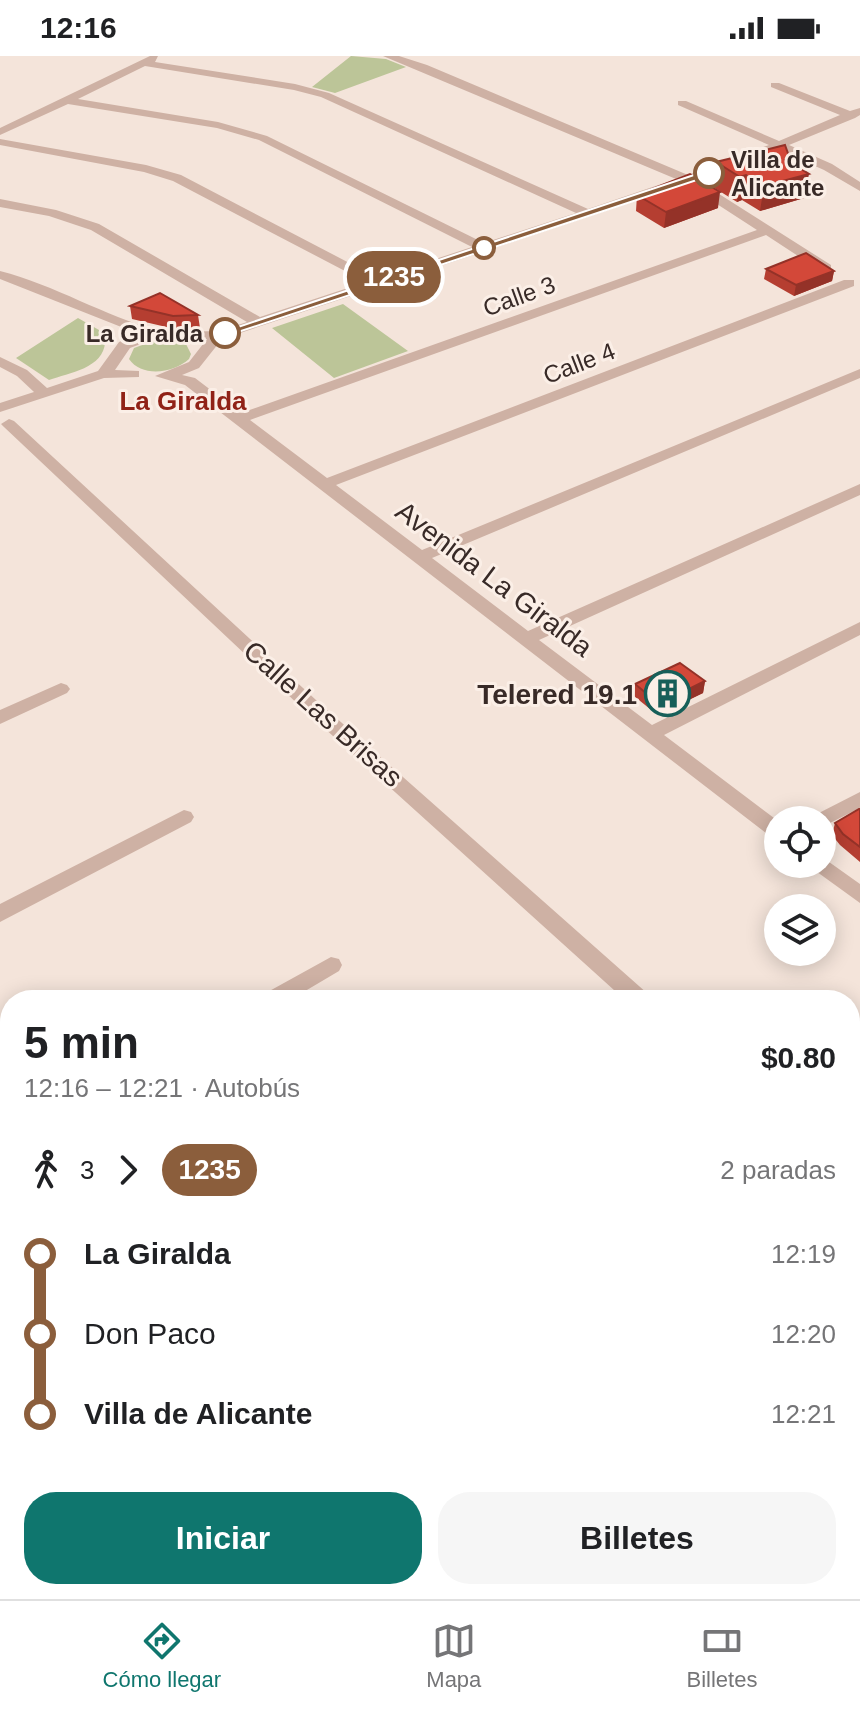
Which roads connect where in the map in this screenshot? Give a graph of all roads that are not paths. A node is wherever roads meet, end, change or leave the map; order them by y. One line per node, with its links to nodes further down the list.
1 (158, 56): 3 (street)
2 (388, 56): 11 (street)
3 (143, 63): 5 (street); 14 (street)
4 (775, 85): 7 (street)
5 (67, 100): 8 (street); 16 (street)
6 (682, 103): 10 (street)
7 (855, 114): 10 (street)
8 (0, 132)
9 (0, 142): 18 (street)
10 (782, 147): 11 (street); 12 (street)
11 (688, 180): 14 (street); 15 (street)
12 (860, 187)
13 (0, 203): 20 (street)
14 (587, 213): 16 (street)
15 (768, 230): 19 (street); 34 (street, Calle 3)
16 (484, 248): 18 (street)
17 (0, 275): 21 (street)
18 (377, 283): 20 (street)
19 (855, 286): 35 (street, Calle 4)
20 (258, 322): 24 (street)
21 (114, 323): 22 (street); 25 (street)
22 (154, 334): 23 (street); 25 (street)
23 (176, 335): 24 (street); 28 (street, Avenida La Giralda)
24 (218, 335): 28 (street)
25 (124, 345): 26 (street)
26 (117, 359): 30 (street); 31 (street)
27 (0, 361): 32 (street)
28 (194, 366): 31 (street); 34 (street, Avenida La Giralda)
29 (860, 373): 37 (street)
30 (103, 374): 31 (street); 32 (street)
31 (134, 374)
32 (43, 392): 33 (street)
33 (5, 416): 52 (street, Calle Las Brisas)
34 (239, 419): 35 (street, Avenida La Giralda)
35 (325, 484): 37 (street, Avenida La Giralda)
36 (860, 489): 39 (street)
37 (420, 557): 39 (street, Avenida La Giralda)
38 (860, 628): 42 (street)
39 (526, 639): 42 (street, Avenida La Giralda)
40 (61, 689): 41 (street)
41 (0, 718)
42 (650, 734): 46 (street, Avenida La Giralda)
43 (860, 799): 44 (street)
44 (836, 812)
45 (184, 817): 49 (street)
46 (764, 821)
47 (836, 876): 48 (street)
48 (860, 895)
49 (0, 914)
50 (331, 965): 51 (street)
51 (289, 990)
52 (629, 990)

